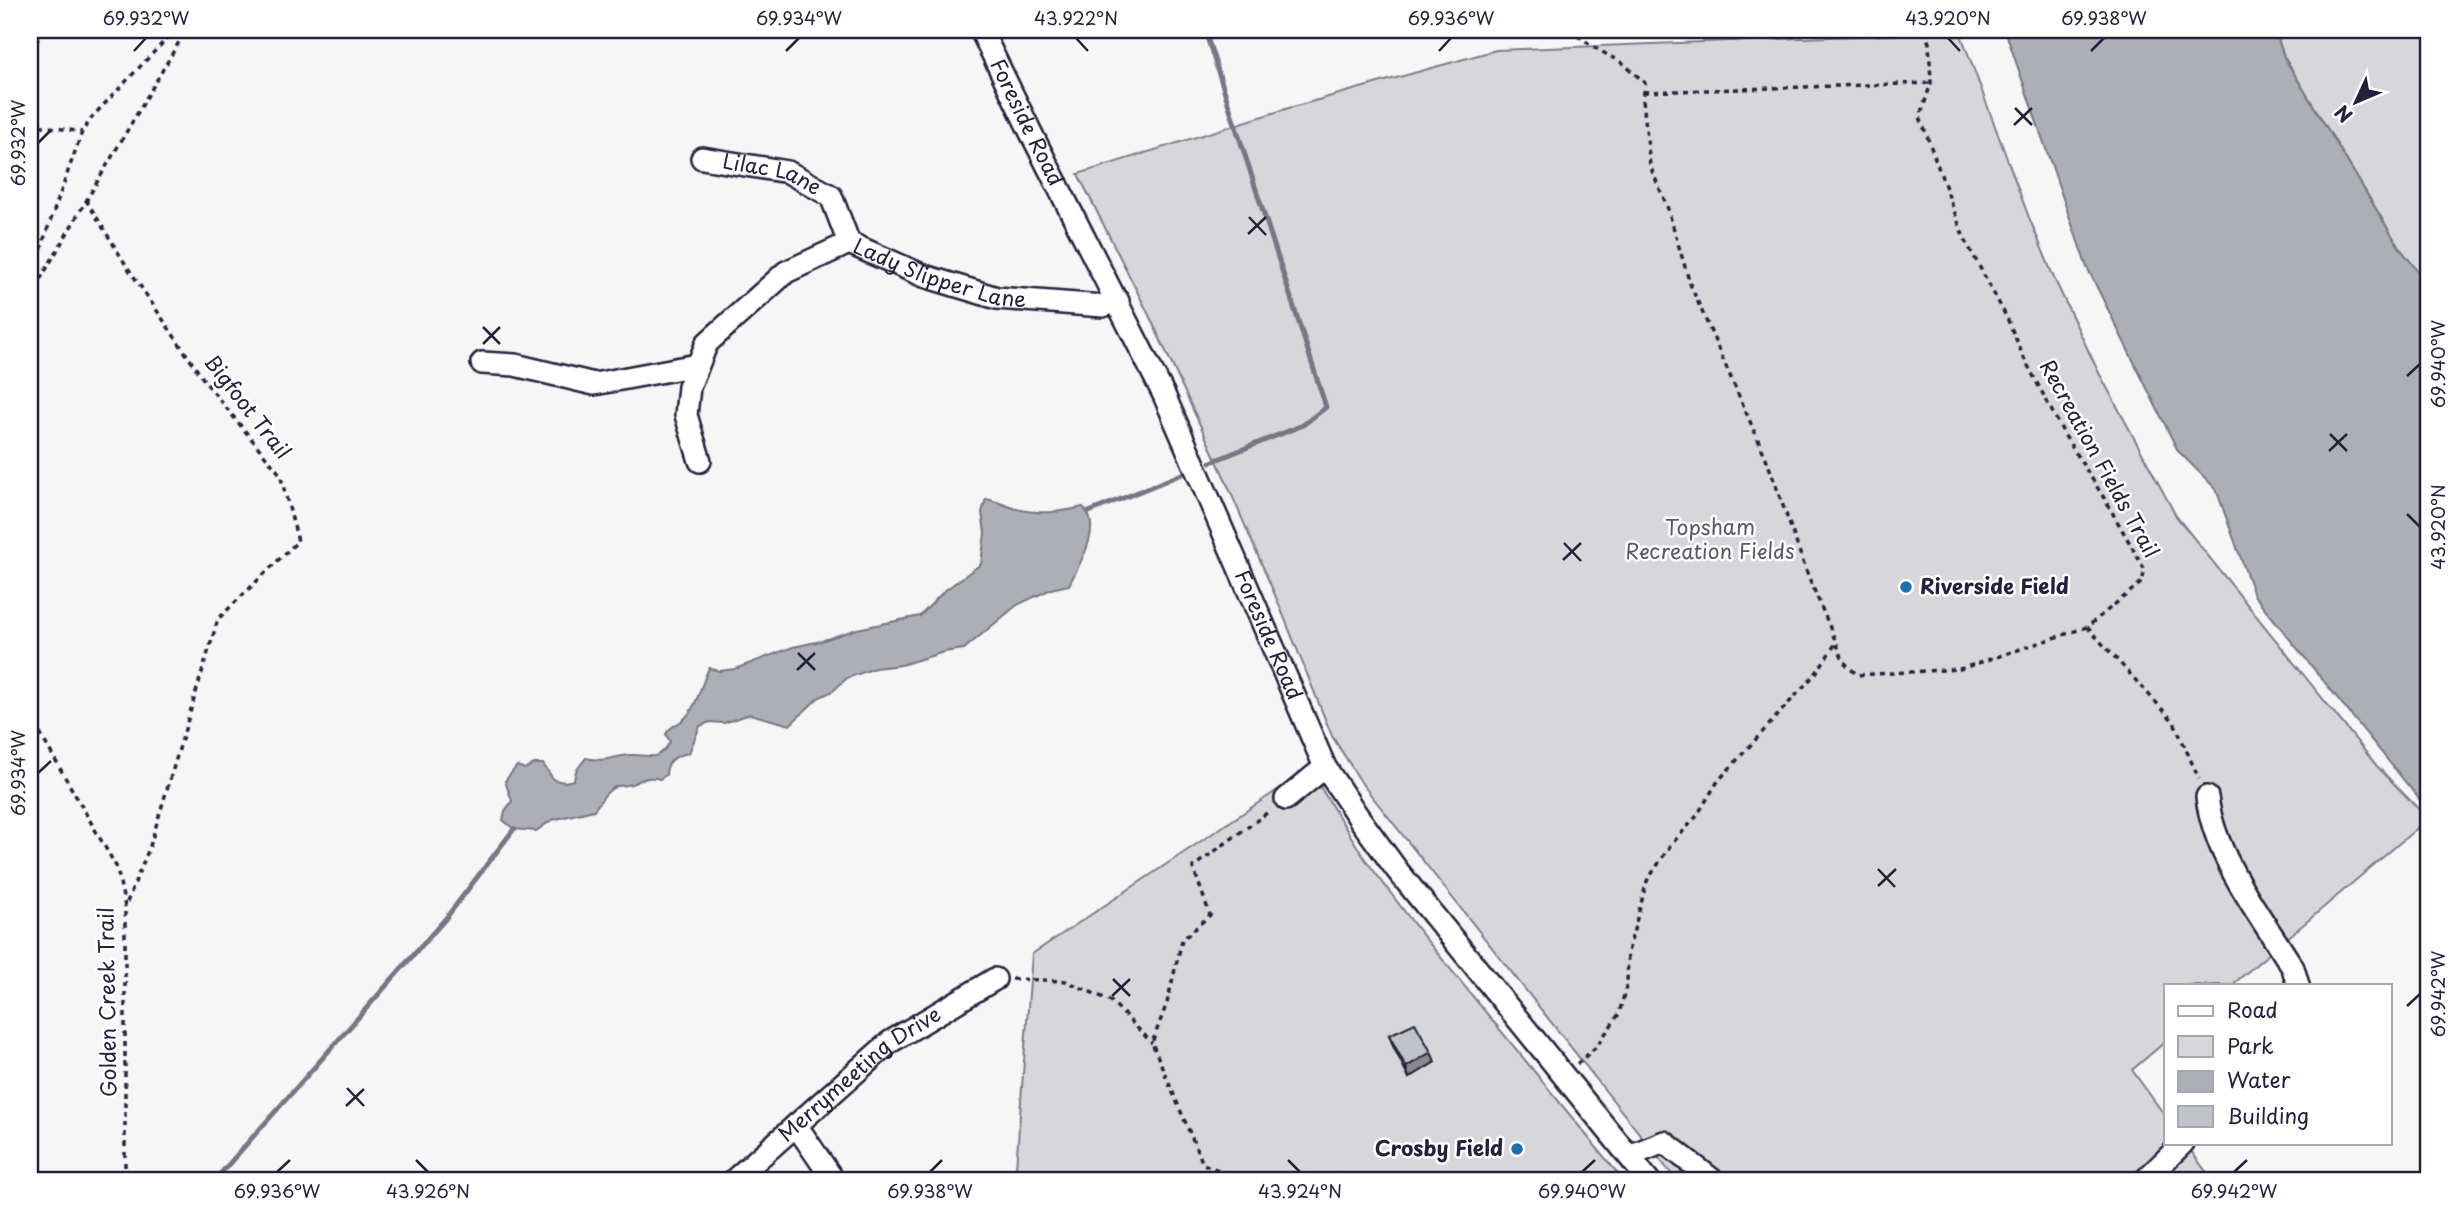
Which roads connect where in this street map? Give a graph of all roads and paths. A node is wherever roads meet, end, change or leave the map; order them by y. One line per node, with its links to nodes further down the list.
1 (44, 30): 7 (path)
2 (175, 30): 11 (path)
3 (186, 30): 13 (path)
4 (981, 30): 16 (street, Foreside Road)
5 (1569, 30): 9 (path, Recreation Fields Trail)
6 (1924, 30): 8 (path, Recreation Fields Trail)
7 (30, 51)
8 (1931, 83): 9 (path); 20 (path, Recreation Fields Trail)
9 (1644, 92): 21 (path, Recreation Fields Trail)
10 (30, 124): 11 (path)
11 (82, 132): 15 (path)
12 (702, 158): 14 (street, Lilac Lane)
13 (86, 200): 15 (path); 26 (path, Bigfoot Trail)
14 (849, 243): 16 (street, Lady Slipper Lane); 18 (street, Lady Slipper Lane)
15 (30, 295)
16 (1118, 301): 23 (street, Foreside Road)
17 (482, 363): 18 (street)
18 (697, 365): 19 (street, Lady Slipper Lane)
19 (699, 461)
20 (2087, 627): 21 (path, Recreation Fields Trail); 24 (path)
21 (1836, 642): 30 (path)
22 (30, 716): 26 (path, Golden Creek Trail)
23 (1325, 767): 25 (street); 33 (street, Foreside Road)
24 (2207, 797): 28 (street)
25 (1286, 799): 29 (path)
26 (125, 907): 35 (path, Golden Creek Trail)
27 (995, 979): 29 (path); 31 (street, Merrymeeting Drive)
28 (2298, 984)
29 (1152, 1043): 38 (path)
30 (1573, 1068)
31 (796, 1125): 36 (street, Merrymeeting Drive); 37 (street)
32 (2182, 1144): 42 (street)
33 (1629, 1156): 40 (street, Foreside Road); 41 (street)
34 (1338, 1173): 39 (path)
35 (117, 1181)
36 (733, 1181)
37 (834, 1181)
38 (1246, 1181)
39 (1331, 1181)
40 (1649, 1181)
41 (1714, 1181)
42 (2144, 1181)

